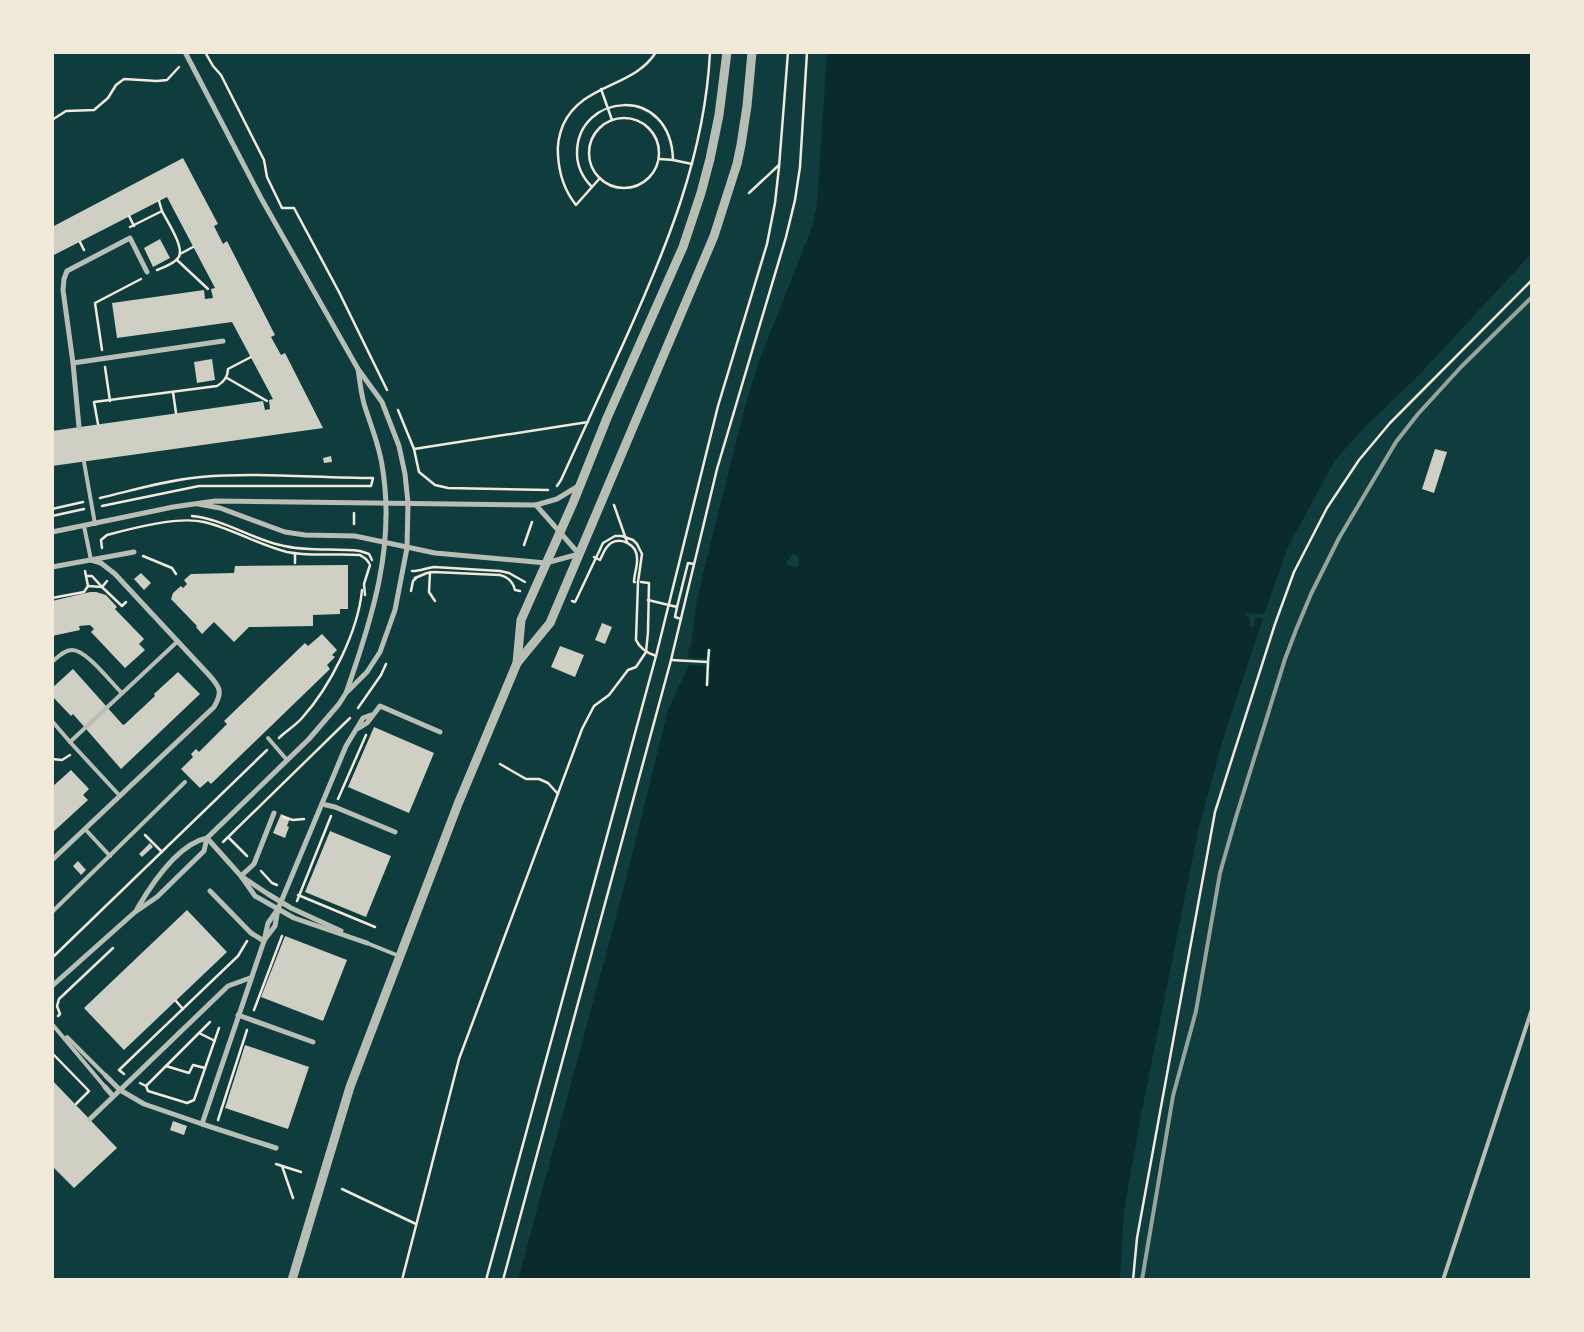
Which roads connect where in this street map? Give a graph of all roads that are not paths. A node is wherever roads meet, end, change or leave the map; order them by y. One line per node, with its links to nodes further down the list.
1 (185, 52): 7 (street)
2 (727, 52): 10 (street)
3 (752, 52): 22 (street)
4 (148, 274): 6 (street)
5 (223, 341): 6 (street)
6 (73, 362): 8 (street)
7 (358, 369): 11 (street); 12 (street)
8 (79, 427)
9 (84, 462): 15 (lane)
10 (580, 485): 14 (street); 17 (street)
11 (386, 502): 12 (street); 13 (street); 19 (street)
12 (408, 503): 14 (street); 20 (street)
13 (193, 504): 15 (street); 19 (street)
14 (536, 505): 17 (street)
15 (95, 524): 16 (street)
16 (84, 526): 18 (street); 23 (lane)
17 (560, 531): 22 (street); 24 (street)
18 (52, 532)
19 (386, 544): 20 (street); 30 (street)
20 (407, 548): 24 (street); 30 (street)
21 (134, 552): 23 (street)
22 (578, 554): 24 (street); 28 (street)
23 (91, 560): 25 (street); 26 (street)
24 (546, 563): 28 (street)
25 (52, 567)
26 (178, 641): 29 (lane); 37 (street)
27 (52, 662): 29 (lane)
28 (517, 663): 53 (street)
29 (122, 693): 34 (lane)
30 (346, 693): 35 (street)
31 (52, 722): 34 (lane)
32 (440, 732): 38 (street)
33 (268, 738): 35 (lane)
34 (70, 742): 37 (lane)
35 (287, 760): 42 (street)
36 (185, 782): 43 (lane)
37 (120, 796): 40 (street)
38 (322, 804): 41 (street); 47 (street)
39 (274, 813): 45 (street)
40 (85, 830): 43 (lane); 44 (street)
41 (395, 832)
42 (207, 838): 45 (street); 50 (street); 50 (street)
43 (110, 856): 49 (lane)
44 (52, 860)
45 (241, 876): 47 (street); 48 (street)
46 (210, 891): 51 (street)
47 (281, 902): 48 (street); 52 (street)
48 (278, 909): 51 (street); 52 (street)
49 (52, 912)
50 (135, 912): 55 (street)
51 (264, 941): 54 (street)
52 (367, 943): 53 (lane)
53 (399, 956): 67 (street)
54 (250, 978): 57 (street); 62 (street)
55 (52, 986)
56 (1532, 1009): 68 (lane)
57 (238, 1015): 59 (street); 65 (street)
58 (52, 1023): 60 (lane); 61 (lane)
59 (313, 1042)
60 (106, 1076): 62 (street)
61 (105, 1087): 63 (street)
62 (120, 1090): 63 (street); 65 (street)
63 (113, 1096): 64 (street)
64 (90, 1119)
65 (202, 1124): 66 (street)
66 (276, 1148)
67 (292, 1280)
68 (1443, 1280)

